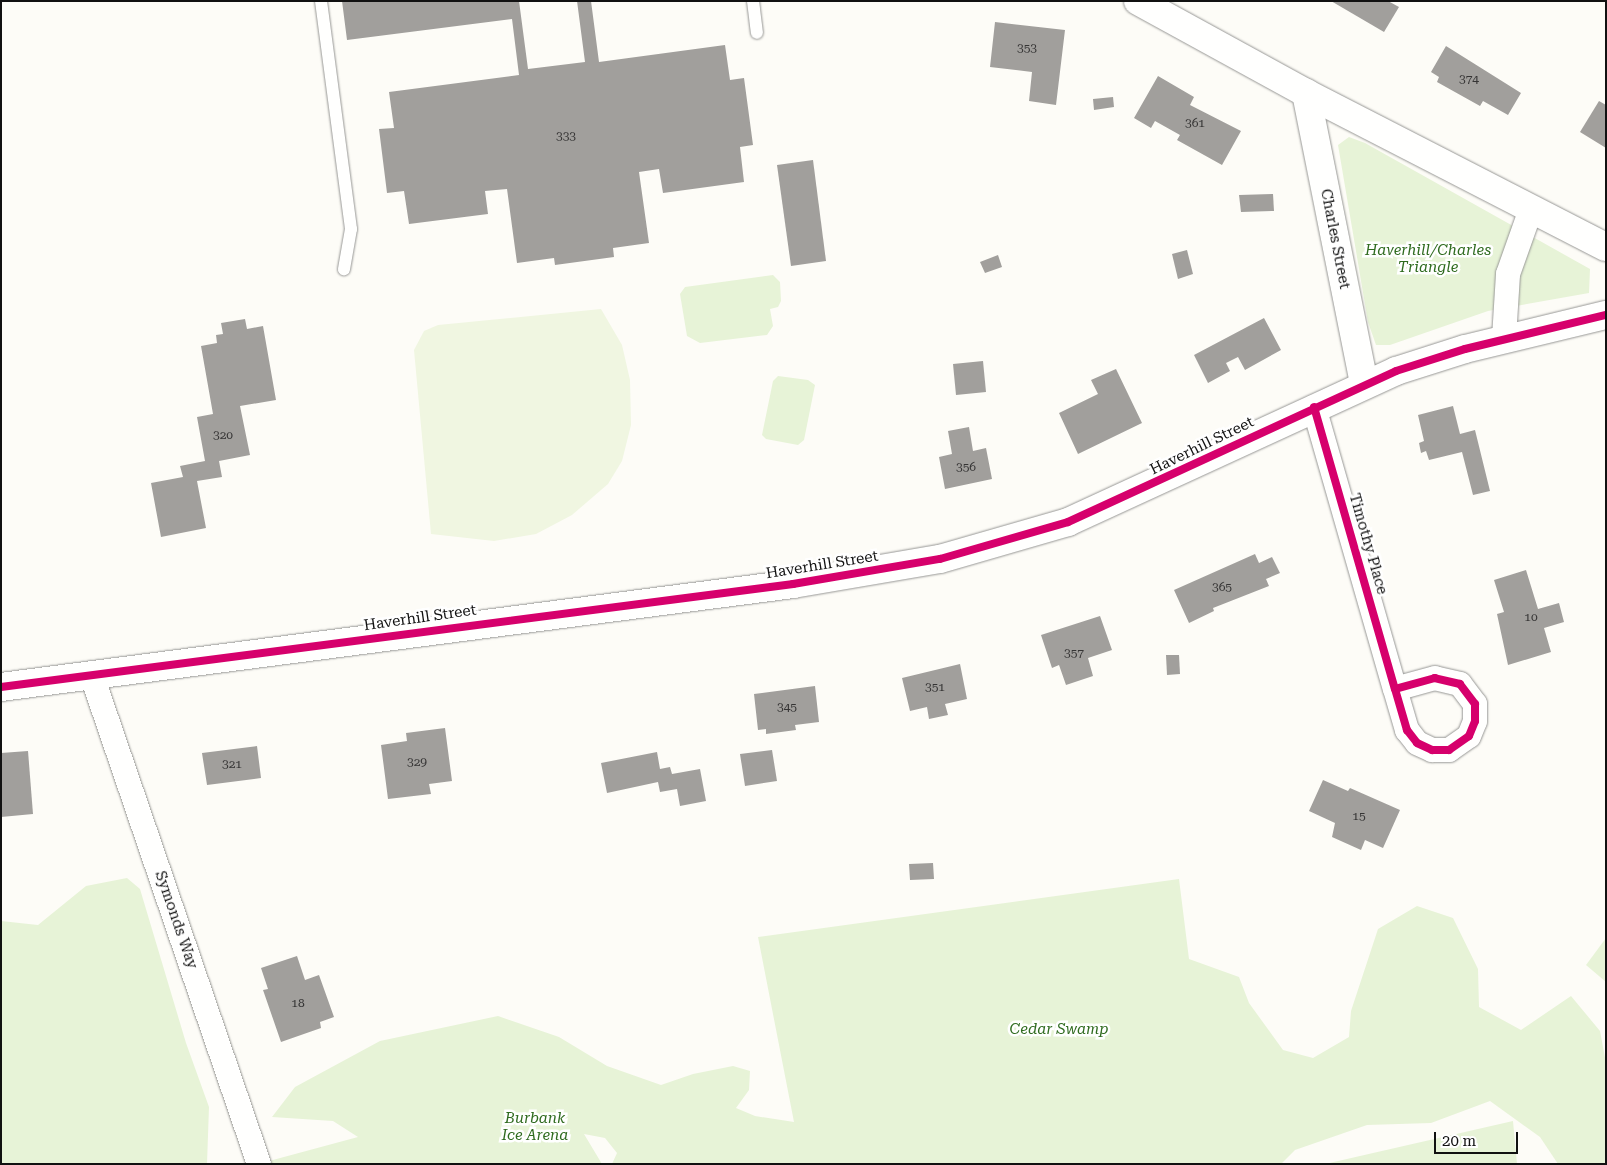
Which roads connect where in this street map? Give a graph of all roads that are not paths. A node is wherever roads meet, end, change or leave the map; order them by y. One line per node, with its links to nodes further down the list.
1 (321, 1): 8 (lane)
2 (754, 1): 4 (lane)
3 (1138, 1): 5 (street)
4 (757, 33)
5 (1306, 94): 6 (street); 11 (street, Charles Street)
6 (1531, 209): 7 (street); 10 (street)
7 (1606, 247)
8 (344, 269)
9 (1606, 315): 10 (street, Haverhill Street)
10 (1504, 338): 11 (street, Haverhill Street)
11 (1364, 384): 12 (street, Haverhill Street)
12 (1314, 407): 13 (street, Haverhill Street); 15 (street, Timothy Place)
13 (92, 676): 14 (street, Haverhill Street); 16 (street, Symonds Way)
14 (1, 687)
15 (1395, 689)
16 (259, 1164)

